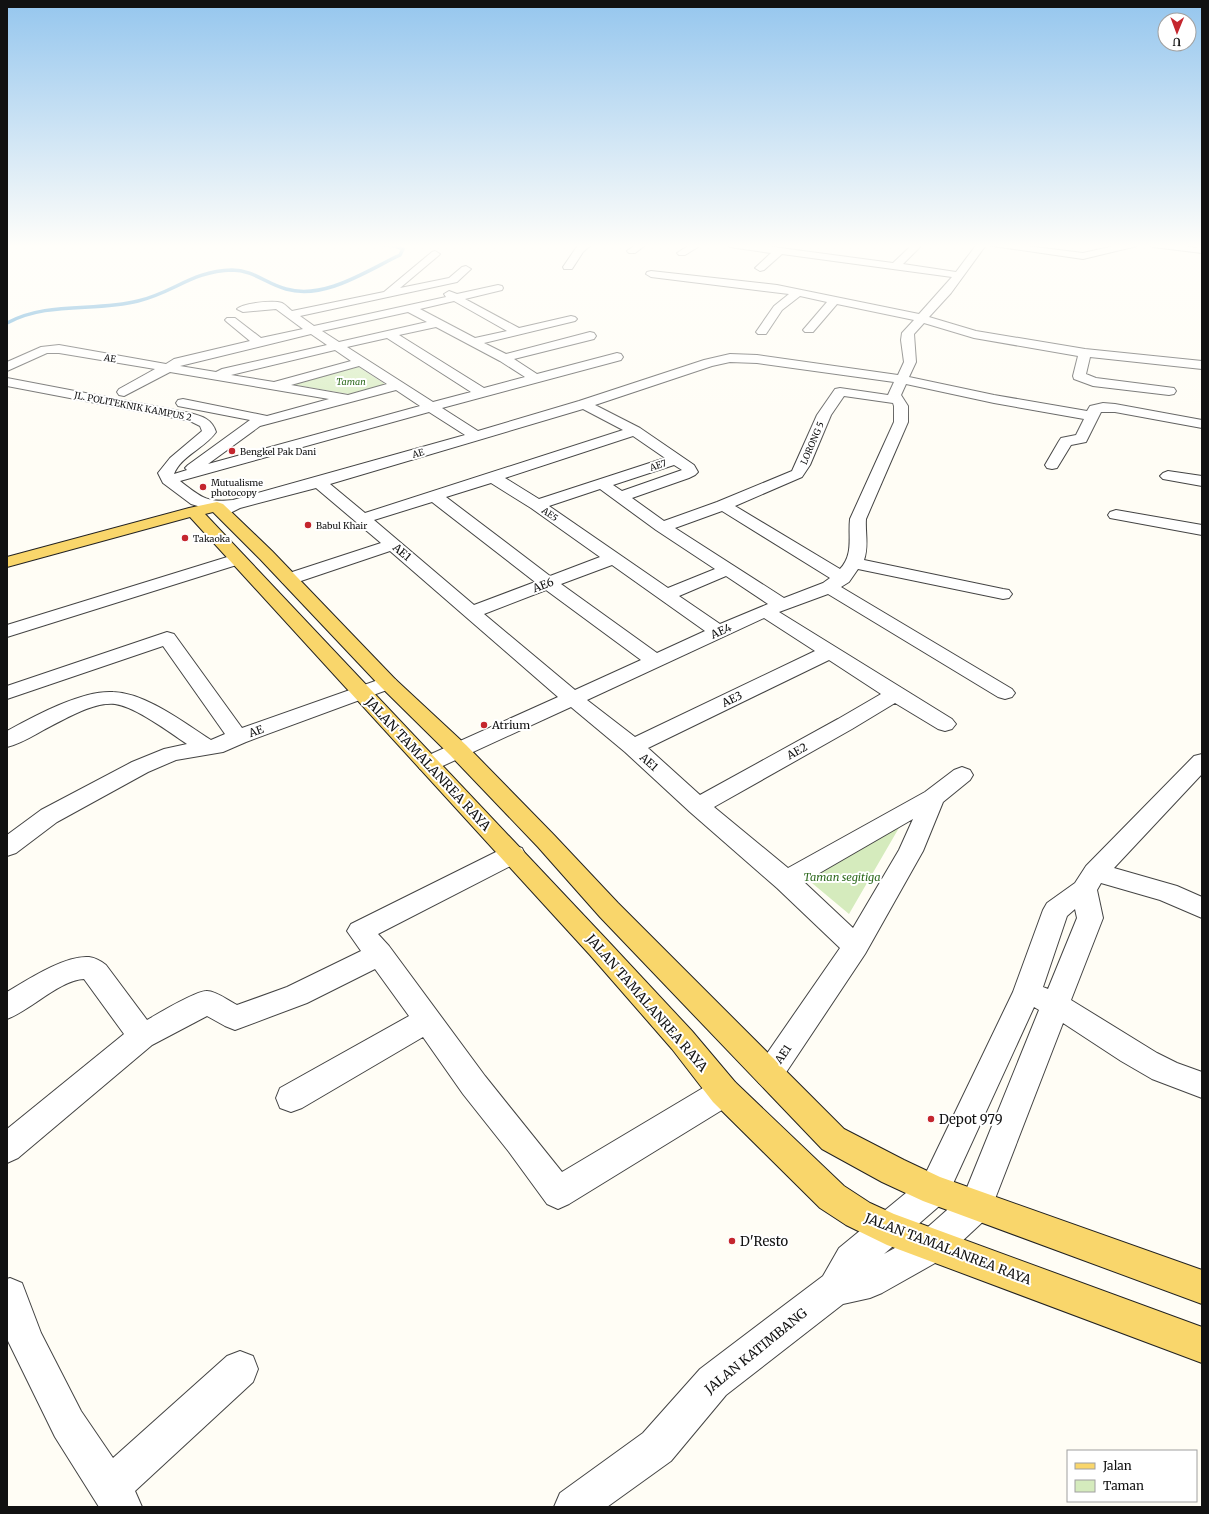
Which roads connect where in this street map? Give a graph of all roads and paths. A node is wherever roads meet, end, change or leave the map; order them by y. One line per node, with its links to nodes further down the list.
1 (290, 315): 14 (street)
2 (381, 315): 14 (street)
3 (422, 315): 13 (street)
4 (486, 315): 16 (street)
5 (774, 315): 17 (street)
6 (822, 315): 15 (street)
7 (909, 315): 10 (street)
8 (920, 315): 10 (street)
9 (924, 315): 10 (street)
10 (922, 317): 23 (street); 33 (street)
11 (571, 319): 16 (street)
12 (231, 320): 20 (street)
13 (437, 323): 18 (street); 21 (street)
14 (313, 330): 20 (street); 22 (street)
15 (809, 330)
16 (516, 331): 21 (street)
17 (762, 332)
18 (388, 334): 22 (street); 41 (street)
19 (590, 336): 25 (street)
20 (259, 342): 29 (street)
21 (473, 342): 25 (street)
22 (337, 346): 26 (street); 31 (street)
23 (1085, 353): 27 (street); 38 (street)
24 (617, 357): 32 (street, AE)
25 (504, 358): 32 (street)
26 (361, 362): 36 (street); 37 (street)
27 (1202, 365)
28 (7, 367): 29 (street, AE)
29 (168, 368): 31 (street, AE); 40 (street)
30 (7, 372): 40 (street)
31 (214, 375): 36 (street, AE)
32 (534, 378): 41 (street, AE)
33 (902, 379): 43 (street); 44 (street, AE); 46 (street, AE)
34 (7, 382): 35 (street, JL. POLITEKNIK KAMPUS 2)
35 (22, 385): 39 (street); 56 (street, JL. POLITEKNIK KAMPUS 2)
36 (273, 386): 42 (street, AE)
37 (396, 386): 42 (street, AE); 45 (street)
38 (1169, 391)
39 (7, 392)
40 (124, 392): 47 (street)
41 (482, 393): 45 (street, AE)
42 (350, 399): 47 (street, AE)
43 (897, 400): 63 (street, LORONG 5); 73 (street)
44 (584, 404): 49 (street, AE7); 50 (street, AE)
45 (429, 408): 50 (street); 53 (street, AE)
46 (1092, 416): 48 (street); 52 (street)
47 (268, 420): 53 (street, AE)
48 (1202, 424)
49 (635, 431): 51 (street, AE7); 55 (street)
50 (476, 436): 58 (street, AE)
51 (676, 459): 59 (street, AE7); 61 (street)
52 (1052, 465)
53 (184, 475): 56 (street, AE)
54 (1168, 476): 57 (street)
55 (493, 477): 60 (street); 62 (street, AE5)
56 (168, 480): 64 (street)
57 (1202, 481)
58 (320, 482): 64 (street, AE); 66 (street, AE1)
59 (601, 483): 61 (street); 62 (street, AE7)
60 (435, 496): 66 (street); 78 (street)
61 (620, 497): 67 (street)
62 (537, 505): 70 (street, AE5)
63 (723, 505): 67 (street); 77 (street)
64 (211, 509): 71 (main road, JALAN TAMALANREA RAYA); 72 (main road); 75 (main road); 76 (main road)
65 (1116, 515): 68 (street)
66 (362, 519): 69 (street, AE1)
67 (662, 527): 74 (street)
68 (1202, 530)
69 (393, 544): 76 (street); 82 (street, AE1)
70 (614, 558): 78 (street, AE6); 80 (street, AE5)
71 (237, 559): 83 (street); 89 (main road, JALAN TAMALANREA RAYA)
72 (7, 562)
73 (854, 563): 77 (street); 79 (street)
74 (729, 569): 80 (street); 81 (street)
75 (7, 574)
76 (289, 579): 87 (main road)
77 (836, 582): 81 (street, AE4); 90 (street)
78 (547, 583): 82 (street, AE6); 86 (street)
79 (1003, 594)
80 (666, 595): 84 (street, AE5)
81 (773, 608): 84 (street, AE4); 85 (street)
82 (472, 612): 92 (street, AE1)
83 (7, 631)
84 (719, 632): 86 (street, AE4)
85 (831, 652): 91 (street); 96 (street, AE3)
86 (656, 661): 92 (street, AE4)
87 (388, 683): 89 (street, AE); 98 (main road)
88 (7, 693): 94 (street, AE)
89 (363, 693): 94 (street, AE); 100 (main road, JALAN TAMALANREA RAYA)
90 (1005, 693)
91 (895, 694): 93 (street); 103 (street, AE2)
92 (572, 698): 96 (street, AE1); 98 (street, AE4)
93 (945, 724)
94 (238, 737): 97 (street)
95 (7, 740): 97 (street)
96 (633, 747): 103 (street, AE1)
97 (208, 748): 104 (street)
98 (458, 750): 100 (street, AE4); 116 (main road)
99 (1202, 761): 107 (street)
100 (428, 764): 105 (main road, JALAN TAMALANREA RAYA)
101 (962, 776): 102 (street)
102 (933, 798): 106 (street); 109 (street)
103 (698, 806): 106 (street, AE1)
104 (7, 847)
105 (513, 854): 110 (street); 118 (main road, JALAN TAMALANREA RAYA)
106 (786, 881): 109 (street, AE1)
107 (1089, 881): 108 (street); 111 (street); 112 (street)
108 (1202, 908)
109 (856, 947): 116 (street, AE1)
110 (380, 954): 114 (street); 115 (street)
111 (1028, 992): 112 (street); 121 (street)
112 (1055, 1004): 117 (street); 122 (street)
113 (7, 1007): 115 (street)
114 (427, 1020): 118 (street); 119 (street)
115 (142, 1036): 120 (street)
116 (769, 1074): 121 (main road)
117 (1202, 1084)
118 (724, 1092): 123 (main road, JALAN TAMALANREA RAYA)
119 (291, 1098)
120 (7, 1148)
121 (934, 1190): 122 (main road); 123 (street, JALAN KATIMBANG)
122 (976, 1206): 124 (street); 125 (main road)
123 (887, 1228): 124 (main road, JALAN TAMALANREA RAYA); 126 (street, JALAN KATIMBANG)
124 (932, 1246): 126 (street); 128 (main road, JALAN TAMALANREA RAYA)
125 (1202, 1287)
126 (835, 1288): 131 (street, JALAN KATIMBANG)
127 (10, 1295): 130 (street)
128 (1202, 1345)
129 (240, 1369): 130 (street)
130 (116, 1497)
131 (574, 1507)

